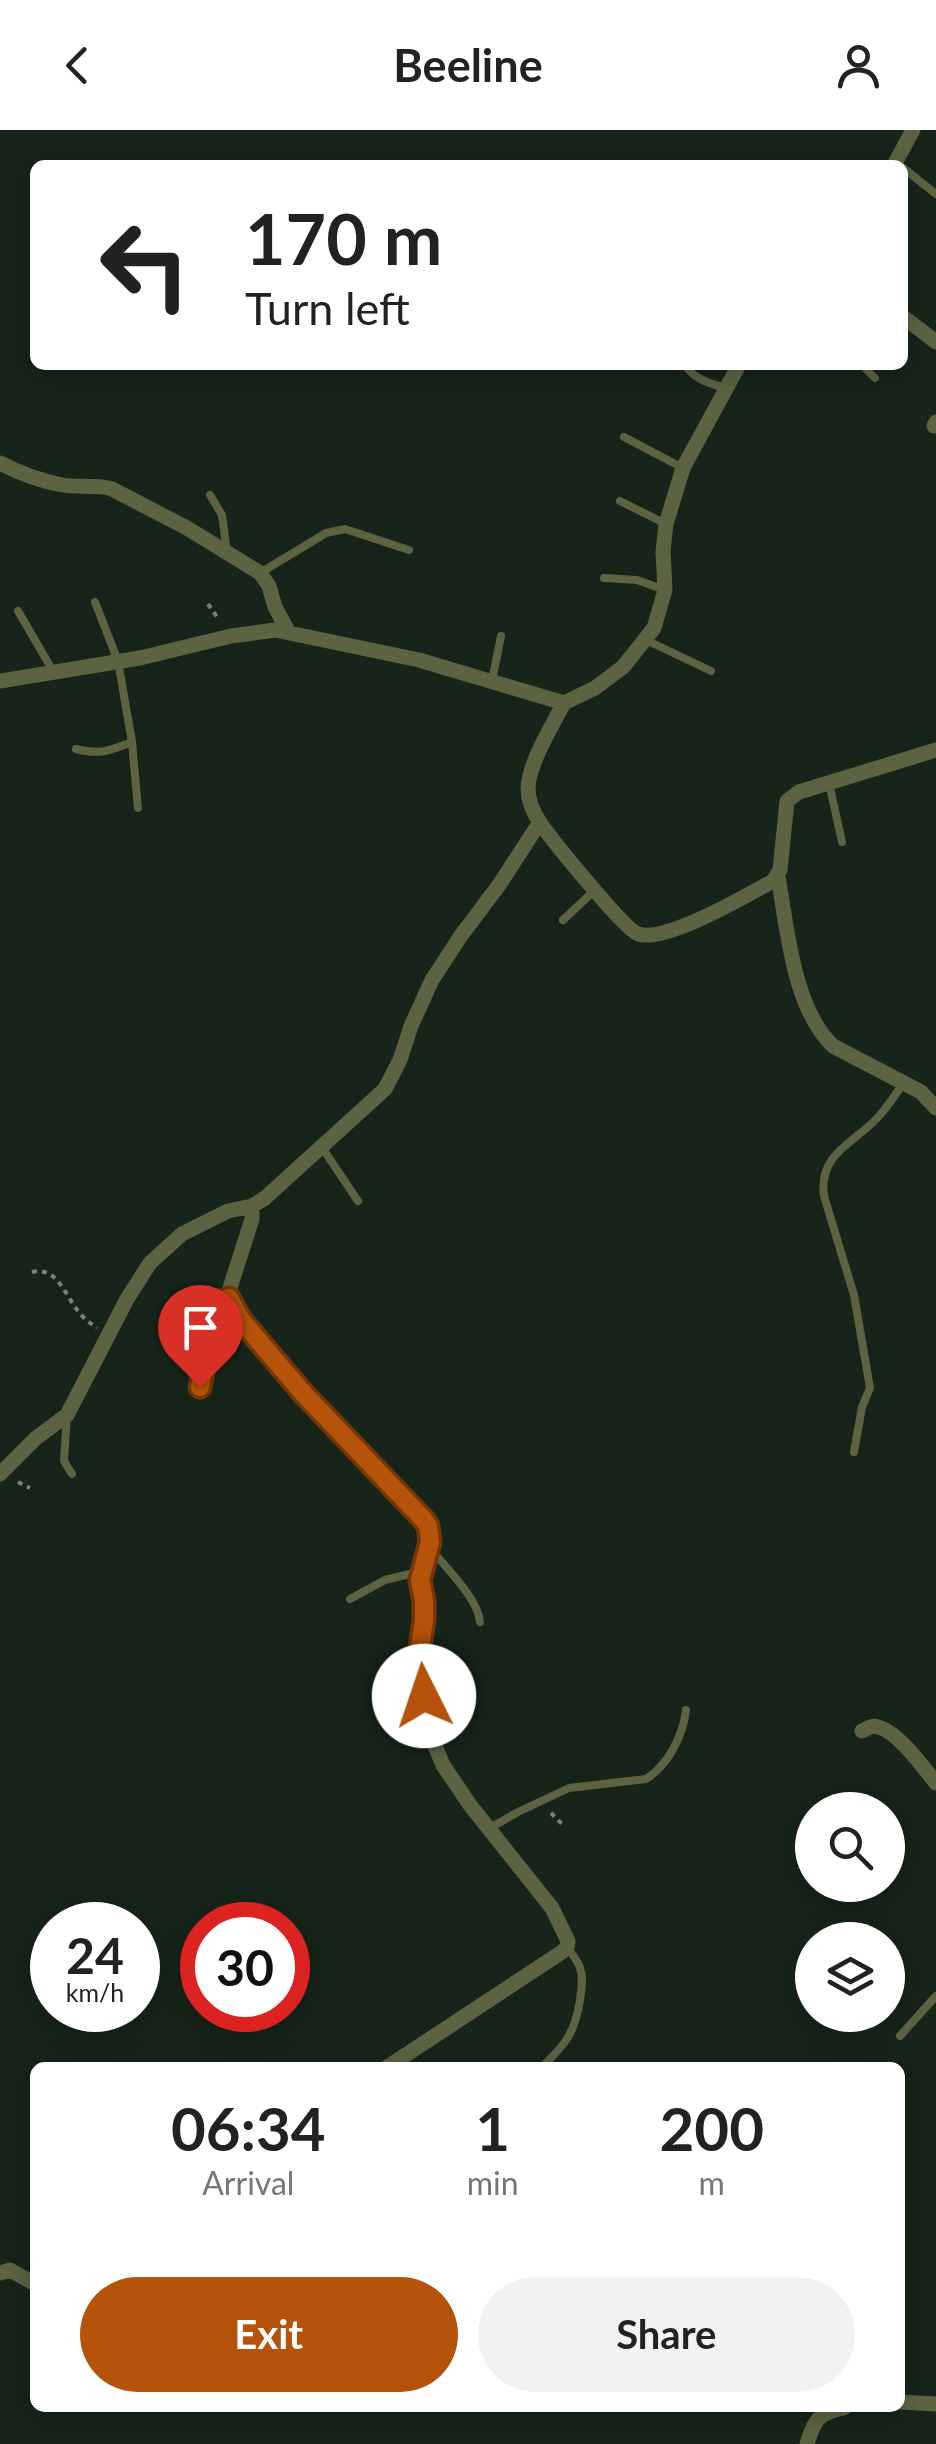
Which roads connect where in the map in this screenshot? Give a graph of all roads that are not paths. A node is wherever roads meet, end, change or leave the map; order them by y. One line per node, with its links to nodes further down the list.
1 (913, 130): 2 (street)
2 (900, 160)
3 (908, 173): 4 (lane)
4 (936, 194)
5 (908, 321): 6 (street)
6 (936, 342)
7 (688, 370): 11 (lane)
8 (737, 370): 11 (street)
9 (867, 370): 10 (lane)
10 (875, 378)
11 (728, 389): 14 (street)
12 (624, 437): 14 (lane)
13 (0, 463): 19 (street)
14 (683, 468): 17 (street)
15 (210, 495): 19 (lane)
16 (620, 501): 17 (lane)
17 (666, 524): 22 (street)
18 (410, 550): 20 (lane)
19 (227, 552): 20 (street)
20 (260, 572): 25 (street)
21 (604, 578): 22 (lane)
22 (666, 590): 27 (street)
23 (95, 602): 28 (lane)
24 (18, 610): 29 (lane)
25 (288, 631): 28 (street); 32 (street)
26 (500, 636): 32 (lane)
27 (646, 640): 30 (lane); 33 (street)
28 (118, 661): 29 (street); 34 (lane)
29 (53, 671): 31 (street)
30 (710, 671)
31 (0, 681)
32 (492, 681): 33 (street)
33 (564, 703): 39 (street)
34 (132, 742): 35 (lane); 38 (lane)
35 (76, 750)
36 (936, 750): 37 (street)
37 (829, 782): 40 (lane); 41 (street)
38 (138, 808)
39 (540, 822): 42 (street); 46 (street)
40 (842, 842)
41 (778, 876): 42 (street); 44 (street)
42 (596, 890): 43 (lane)
43 (563, 920)
44 (904, 1083): 45 (street); 52 (lane)
45 (936, 1108)
46 (321, 1146): 47 (lane); 48 (street)
47 (358, 1201)
48 (252, 1206): 49 (street); 51 (street)
49 (229, 1298): 50 (lane); 55 (street)
50 (200, 1387)
51 (67, 1415): 53 (street); 54 (lane)
52 (854, 1452)
53 (0, 1474)
54 (72, 1474)
55 (429, 1546): 56 (street); 58 (lane)
56 (422, 1571): 57 (lane); 62 (street)
57 (350, 1599)
58 (480, 1622)
59 (686, 1710): 62 (lane)
60 (862, 1730): 61 (street)
61 (936, 1783)
62 (490, 1828): 63 (street)
63 (568, 1947): 66 (street); 67 (lane)
64 (936, 1996): 65 (lane)
65 (900, 2036)
66 (395, 2062)
67 (547, 2062)
68 (0, 2272): 69 (street)
69 (30, 2281)
70 (905, 2402): 71 (street)
71 (936, 2404)
72 (826, 2412): 73 (street)
73 (807, 2444)

